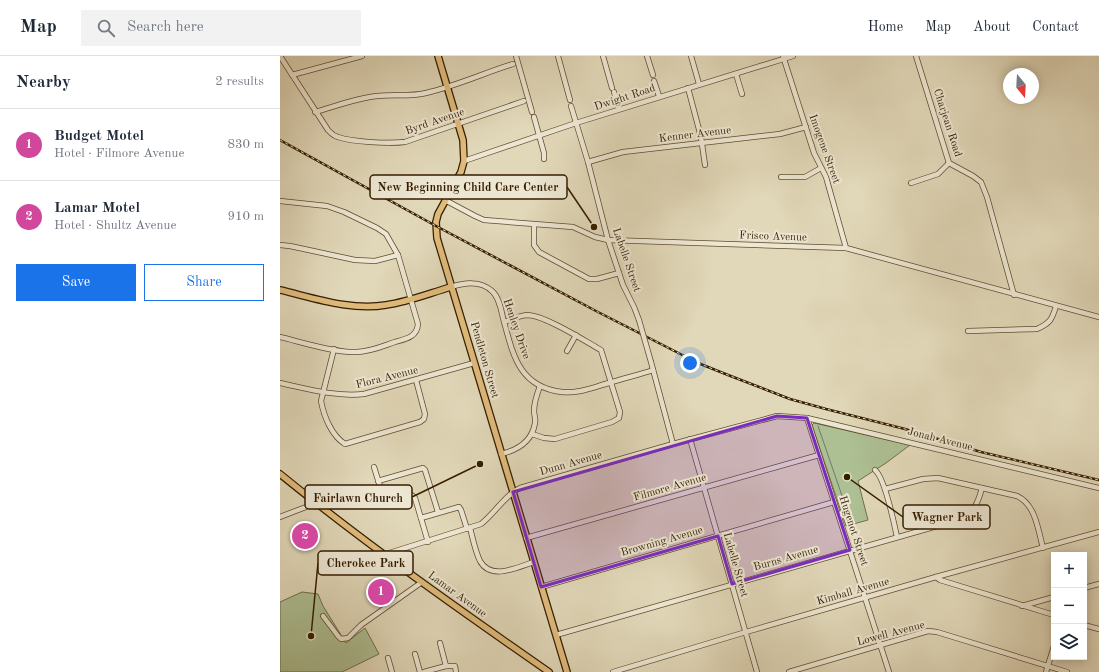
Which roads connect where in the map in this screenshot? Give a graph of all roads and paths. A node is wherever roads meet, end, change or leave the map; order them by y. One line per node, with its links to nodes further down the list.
1 (280, 56): 14 (street)
2 (362, 56): 14 (street)
3 (438, 56): 16 (main road, Pendleton Street)
4 (516, 56): 26 (street)
5 (558, 56): 23 (street, Labelle Street)
6 (603, 56): 21 (street)
7 (647, 56): 19 (street)
8 (691, 56): 15 (street)
9 (793, 56): 11 (street, Dwight Road)
10 (916, 56): 31 (street, Charjean Road)
11 (784, 57): 13 (street, Dwight Road); 25 (street, Imogene Street)
12 (514, 64): 16 (street)
13 (736, 74): 15 (street, Dwight Road); 18 (street)
14 (292, 75): 22 (street)
15 (699, 84): 17 (street, Dwight Road)
16 (448, 87): 22 (street); 24 (main road, Pendleton Street)
17 (688, 88): 19 (street, Dwight Road); 27 (street)
18 (742, 94)
19 (659, 96): 21 (street, Dwight Road)
20 (524, 101): 24 (street, Byrd Avenue)
21 (619, 109): 23 (street, Dwight Road)
22 (315, 112): 24 (street, Byrd Avenue)
23 (576, 123): 26 (street, Dwight Road); 30 (street, Labelle Street)
24 (458, 124): 29 (main road, Pendleton Street)
25 (806, 127): 27 (street, Kenner Avenue); 33 (street, Imogene Street)
26 (539, 136): 28 (street); 29 (street, Dwight Road)
27 (702, 143): 30 (street, Kenner Avenue); 32 (street)
28 (544, 159)
29 (464, 161): 36 (main road, Pendleton Street)
30 (588, 162): 39 (street, Labelle Street)
31 (949, 163): 35 (street); 46 (street, Charjean Road)
32 (705, 165)
33 (821, 168): 34 (street); 41 (street, Imogene Street)
34 (781, 177)
35 (911, 183)
36 (445, 200): 38 (street, Frisco Avenue); 44 (main road, Pendleton Street)
37 (280, 201): 42 (street)
38 (534, 225): 39 (street, Frisco Avenue); 43 (street)
39 (608, 240): 41 (street, Frisco Avenue); 43 (street, Labelle Street)
40 (280, 245): 42 (street)
41 (846, 248): 46 (street, Frisco Avenue)
42 (398, 255): 47 (street)
43 (619, 272): 57 (street, Labelle Street, bridge)
44 (451, 287): 47 (main road); 50 (street, Henley Drive); 56 (main road, Pendleton Street)
45 (280, 290): 47 (main road)
46 (1014, 295): 48 (street, Frisco Avenue)
47 (411, 299): 54 (street)
48 (1056, 306): 49 (street, Frisco Avenue); 51 (street)
49 (1099, 318)
50 (504, 322): 52 (street); 61 (street, Henley Drive)
51 (968, 331)
52 (576, 335): 55 (street); 59 (street)
53 (280, 337): 54 (street)
54 (334, 349): 62 (street)
55 (568, 351)
56 (474, 363): 58 (street, Flora Avenue); 68 (main road, Pendleton Street)
57 (653, 370): 59 (street, Henley Drive); 67 (street, Labelle Street)
58 (416, 380): 62 (street, Flora Avenue); 62 (street)
59 (611, 382): 61 (street, Henley Drive); 65 (street)
60 (280, 383): 62 (street, Flora Avenue)
61 (540, 386): 65 (street)
62 (324, 392)
63 (777, 416): 64 (street, Jonah Avenue); 66 (street, Dunn Avenue)
64 (807, 418): 69 (street, Hugenot Street); 76 (street, Jonah Avenue)
65 (532, 434): 68 (street)
66 (690, 439): 67 (street, Dunn Avenue); 74 (street, Labelle Street)
67 (673, 444): 78 (street, Dunn Avenue)
68 (501, 454): 78 (main road, Pendleton Street)
69 (819, 454): 74 (street, Filmore Avenue); 80 (street, Hugenot Street)
70 (374, 467): 73 (street)
71 (875, 470): 77 (street)
72 (280, 474): 79 (main road, Lamar Avenue)
73 (378, 481): 81 (street); 83 (street)
74 (704, 488): 86 (street, Labelle Street); 88 (street, Filmore Avenue)
75 (982, 488): 77 (street); 87 (street, Burns Avenue); 90 (street)
76 (1099, 488)
77 (885, 489): 87 (street)
78 (513, 492): 84 (street, Dunn Avenue); 88 (main road, Pendleton Street)
79 (315, 502): 82 (street); 92 (main road, Lamar Avenue)
80 (834, 502): 86 (street, Browning Avenue); 91 (street, Hugenot Street)
81 (438, 512): 83 (street); 84 (street)
82 (280, 517)
83 (421, 518): 89 (street)
84 (468, 529): 89 (street, Dunn Avenue); 93 (street)
85 (1099, 532): 90 (street, Kimball Avenue)
86 (718, 536): 96 (street, Labelle Street); 98 (street, Browning Avenue)
87 (897, 537): 91 (street, Burns Avenue)
88 (526, 538): 93 (main road, Pendleton Street)
89 (428, 542): 92 (street, Dunn Avenue)
90 (1043, 548): 94 (street, Kimball Avenue)
91 (850, 550): 96 (street, Burns Avenue); 100 (street, Hugenot Street)
92 (384, 555): 95 (main road, Lamar Avenue)
93 (534, 562): 98 (main road, Pendleton Street)
94 (936, 577): 100 (street, Kimball Avenue); 102 (street)
95 (422, 582): 104 (street); 121 (main road, Lamar Avenue)
96 (732, 584): 107 (street, Labelle Street); 108 (street, Burns Avenue)
97 (1099, 584): 99 (street)
98 (541, 587): 108 (main road, Pendleton Street)
99 (1087, 587)
100 (865, 598): 107 (street, Kimball Avenue); 110 (street, Hugenot Street)
101 (1051, 598): 102 (street)
102 (1022, 606): 103 (street)
103 (1051, 615)
104 (323, 616)
105 (1087, 626): 106 (street)
106 (1099, 629)
107 (746, 632): 123 (street, Kimball Avenue); 124 (street, Labelle Street)
108 (556, 635): 122 (main road, Pendleton Street)
109 (440, 643): 114 (street)
110 (881, 645): 115 (street, Lowell Avenue); 125 (street, Lowell Avenue); 126 (street, Hugenot Street)
111 (415, 654): 118 (street)
112 (1051, 656): 115 (street)
113 (388, 658): 117 (street)
114 (446, 666): 116 (street); 120 (street)
115 (1048, 666): 127 (street); 128 (street, Lowell Avenue)
116 (436, 671): 119 (street)
117 (392, 672)
118 (420, 672)
119 (424, 672)
120 (456, 672)
121 (549, 672)
122 (567, 672)
123 (613, 672)
124 (757, 672)
125 (788, 672)
126 (889, 672)
127 (1046, 672)
128 (1067, 672)

